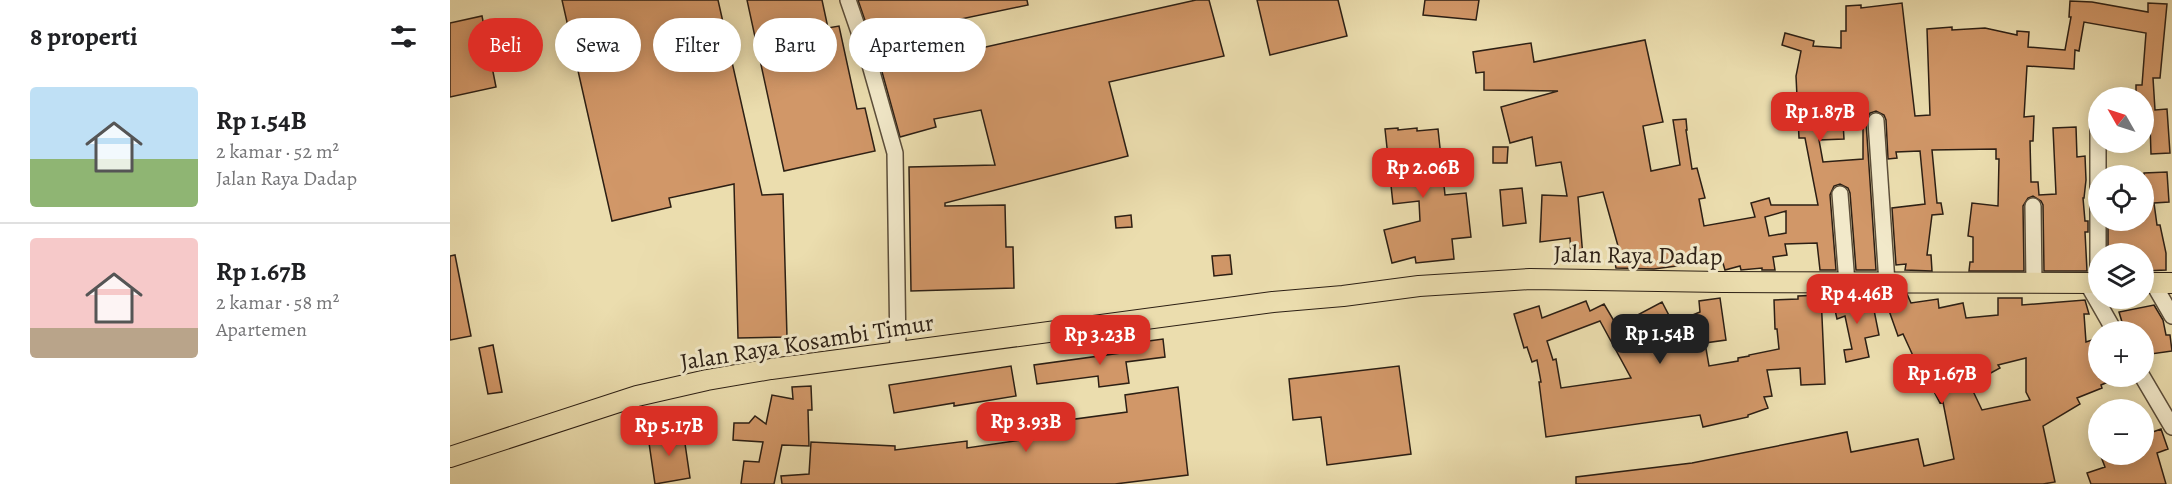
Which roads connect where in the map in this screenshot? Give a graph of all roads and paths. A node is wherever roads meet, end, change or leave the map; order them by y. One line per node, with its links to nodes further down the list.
1 (848, 0): 14 (street)
2 (1876, 121): 8 (street)
3 (2097, 153): 6 (street)
4 (1840, 194): 7 (street)
5 (2033, 206): 9 (street)
6 (2094, 243)
7 (1847, 283): 8 (main road, Jalan Raya Dadap); 13 (main road, Jalan Raya Dadap)
8 (1887, 283): 9 (main road, Jalan Raya Dadap)
9 (2034, 283): 10 (main road, Jalan Raya Dadap)
10 (2088, 283)
11 (2156, 283): 12 (street)
12 (2172, 316)
13 (1181, 322): 14 (main road, Jalan Raya Kosambi Timur)
14 (898, 352): 17 (main road, Jalan Raya Kosambi Timur)
15 (2148, 387): 16 (street)
16 (2172, 427)
17 (450, 457)

